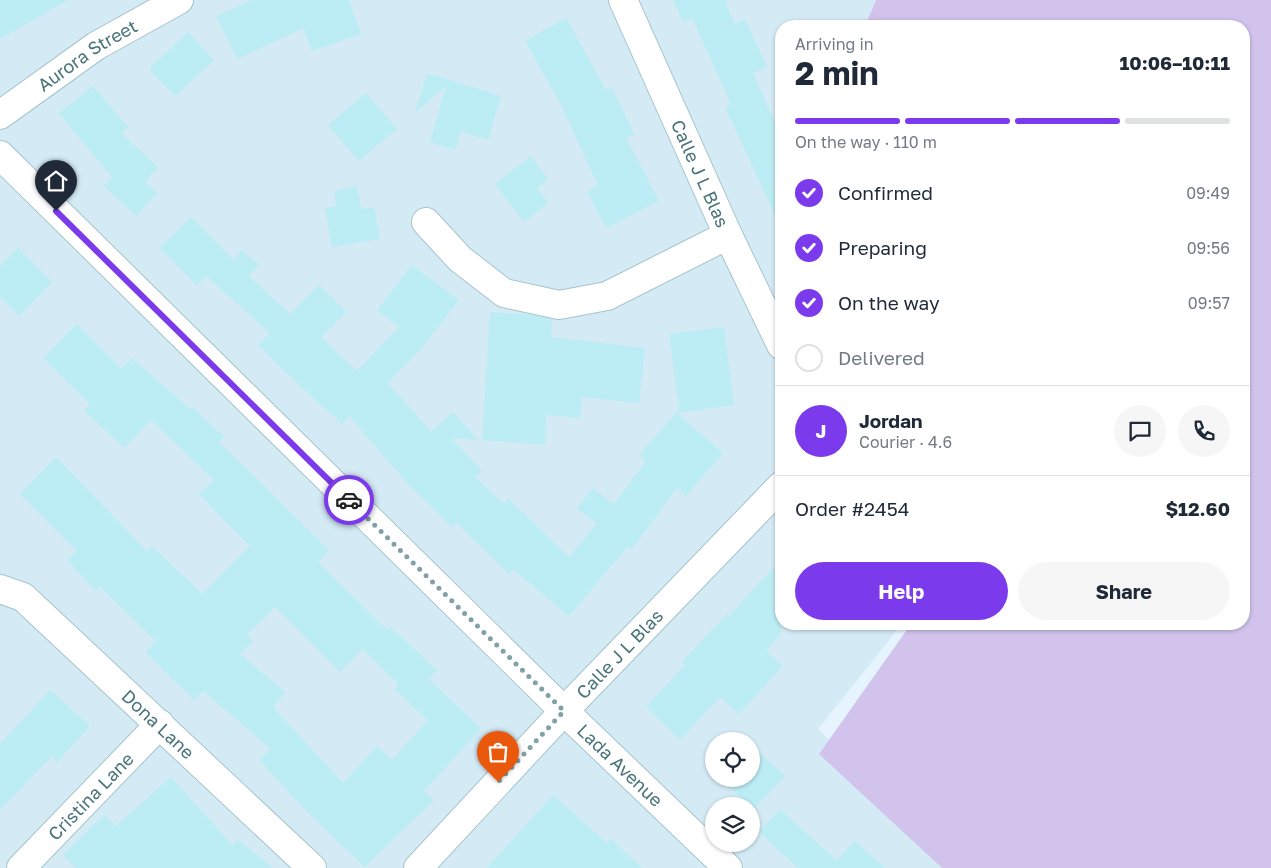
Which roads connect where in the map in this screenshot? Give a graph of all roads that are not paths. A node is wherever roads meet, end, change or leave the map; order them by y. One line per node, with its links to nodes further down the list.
1 (179, 0): 3 (street, Aurora Street)
2 (623, 0): 6 (street, Calle J L Blas)
3 (0, 115)
4 (0, 155): 10 (street, Lada Avenue)
5 (426, 222): 6 (street)
6 (728, 235): 7 (street, Calle J L Blas)
7 (775, 333)
8 (775, 492): 10 (street, Calle J L Blas)
9 (0, 589): 11 (street, Dona Lane)
10 (564, 711): 14 (street, Calle J L Blas); 15 (street, Lada Avenue)
11 (160, 724): 12 (street, Cristina Lane); 13 (street, Dona Lane)
12 (21, 868)
13 (312, 868)
14 (418, 868)
15 (728, 868)

